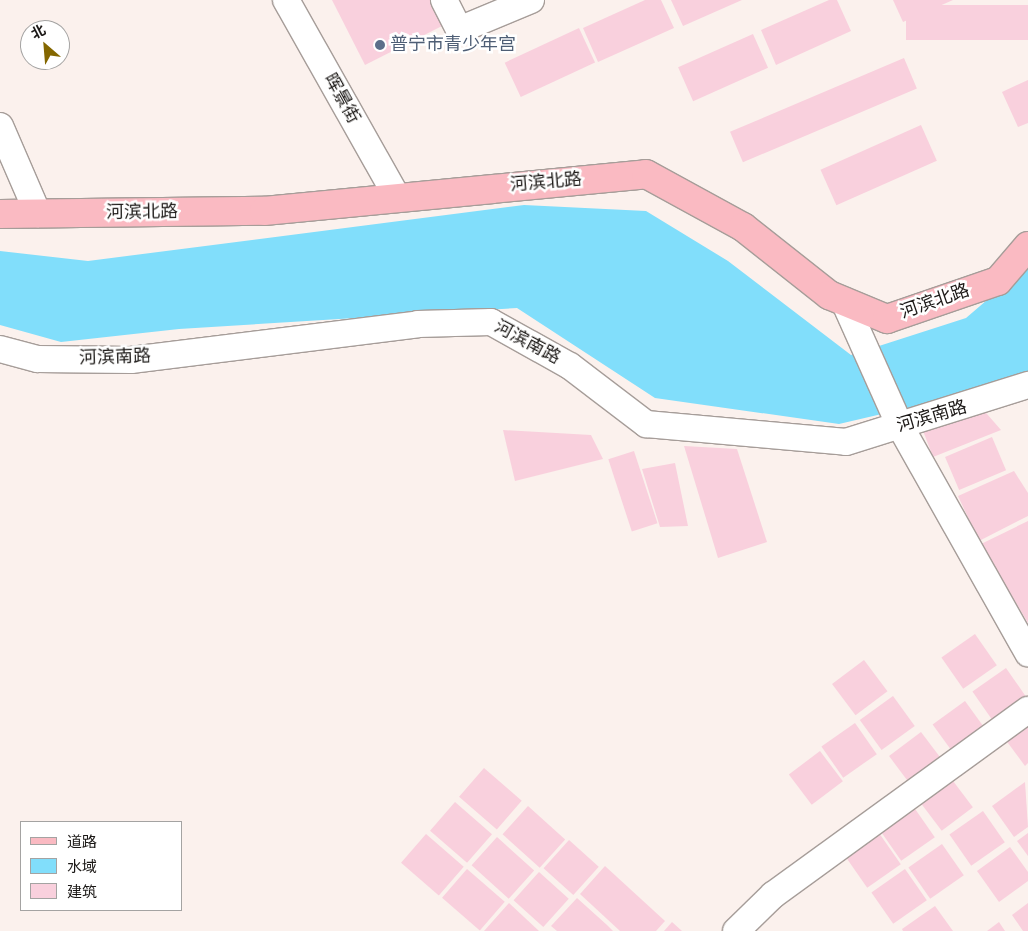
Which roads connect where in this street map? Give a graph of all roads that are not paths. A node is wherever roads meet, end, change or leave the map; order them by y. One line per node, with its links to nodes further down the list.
1 (286, 0): 5 (street, 晖景街)
2 (444, 0): 3 (street)
3 (532, 0)
4 (0, 126): 7 (street)
5 (397, 197): 7 (main road, 河滨北路); 9 (main road, 河滨北路)
6 (0, 214): 7 (main road, 河滨北路)
7 (38, 214)
8 (1028, 246): 9 (main road, 河滨北路)
9 (844, 301): 12 (street)
10 (0, 349): 12 (street, 河滨南路)
11 (1028, 385): 12 (street, 河滨南路)
12 (900, 426): 13 (street)
13 (1028, 653)
14 (1028, 710): 15 (street)
15 (736, 931)

